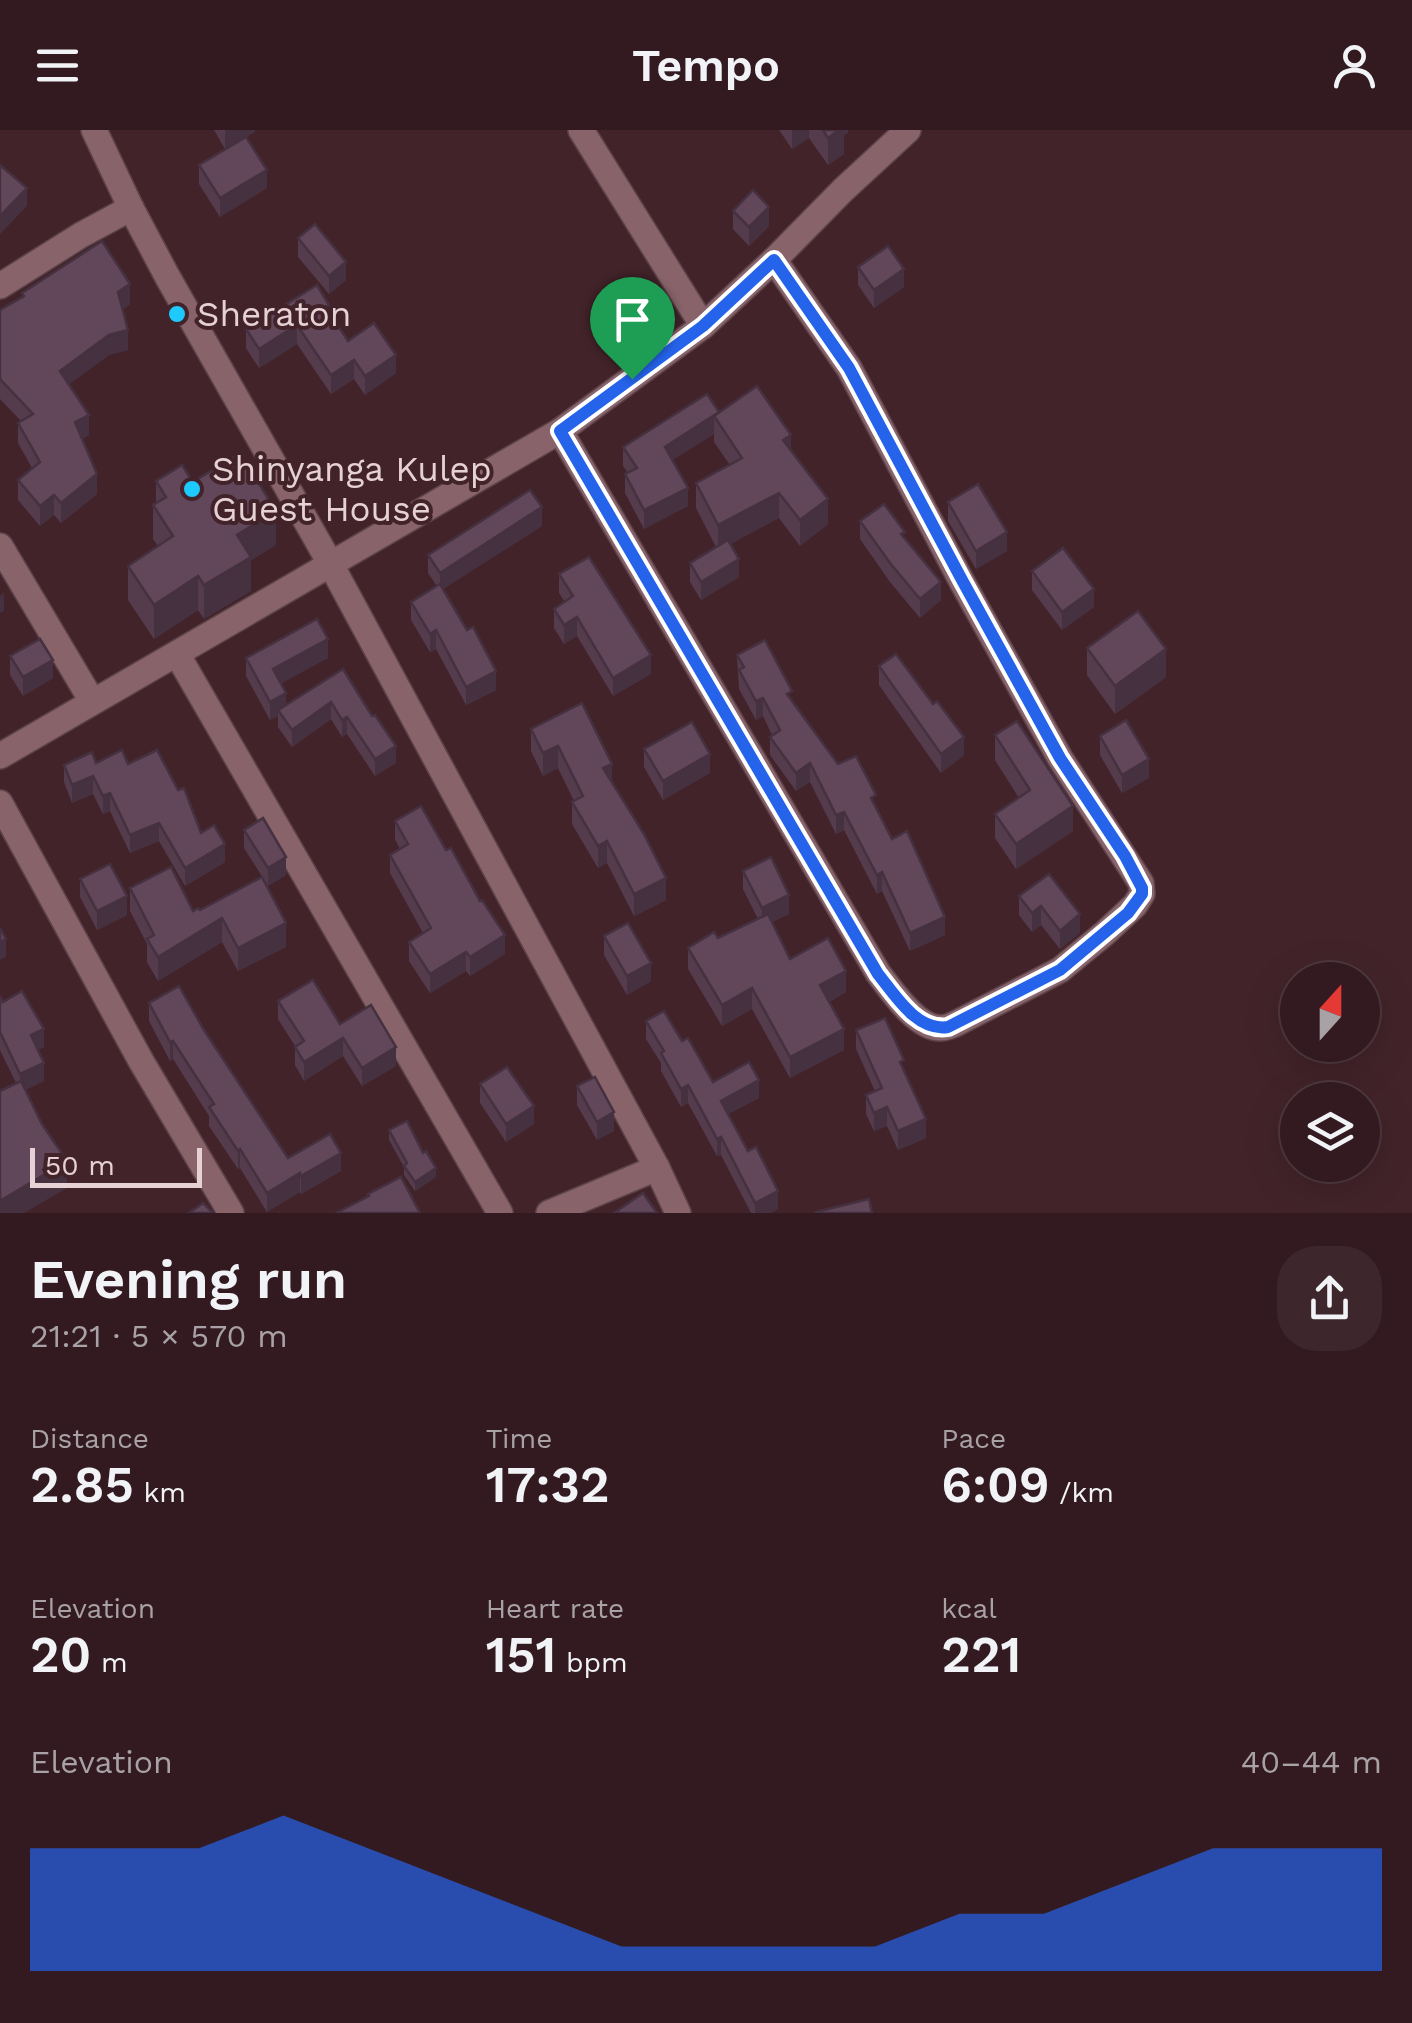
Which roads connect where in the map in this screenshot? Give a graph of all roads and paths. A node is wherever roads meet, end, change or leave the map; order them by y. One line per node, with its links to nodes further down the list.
1 (94, 130): 4 (street)
2 (581, 130): 7 (street)
3 (908, 130): 5 (street)
4 (131, 208): 6 (street); 10 (street)
5 (774, 260): 7 (street); 8 (street)
6 (0, 286)
7 (703, 326): 8 (street)
8 (560, 431): 10 (street)
9 (0, 546): 12 (street)
10 (330, 562): 11 (street); 15 (street)
11 (177, 654): 12 (street); 17 (street)
12 (92, 701): 13 (street)
13 (0, 756)
14 (0, 803): 16 (street)
15 (657, 1168): 18 (street); 19 (street)
16 (231, 1213)
17 (500, 1213)
18 (549, 1213)
19 (678, 1213)

